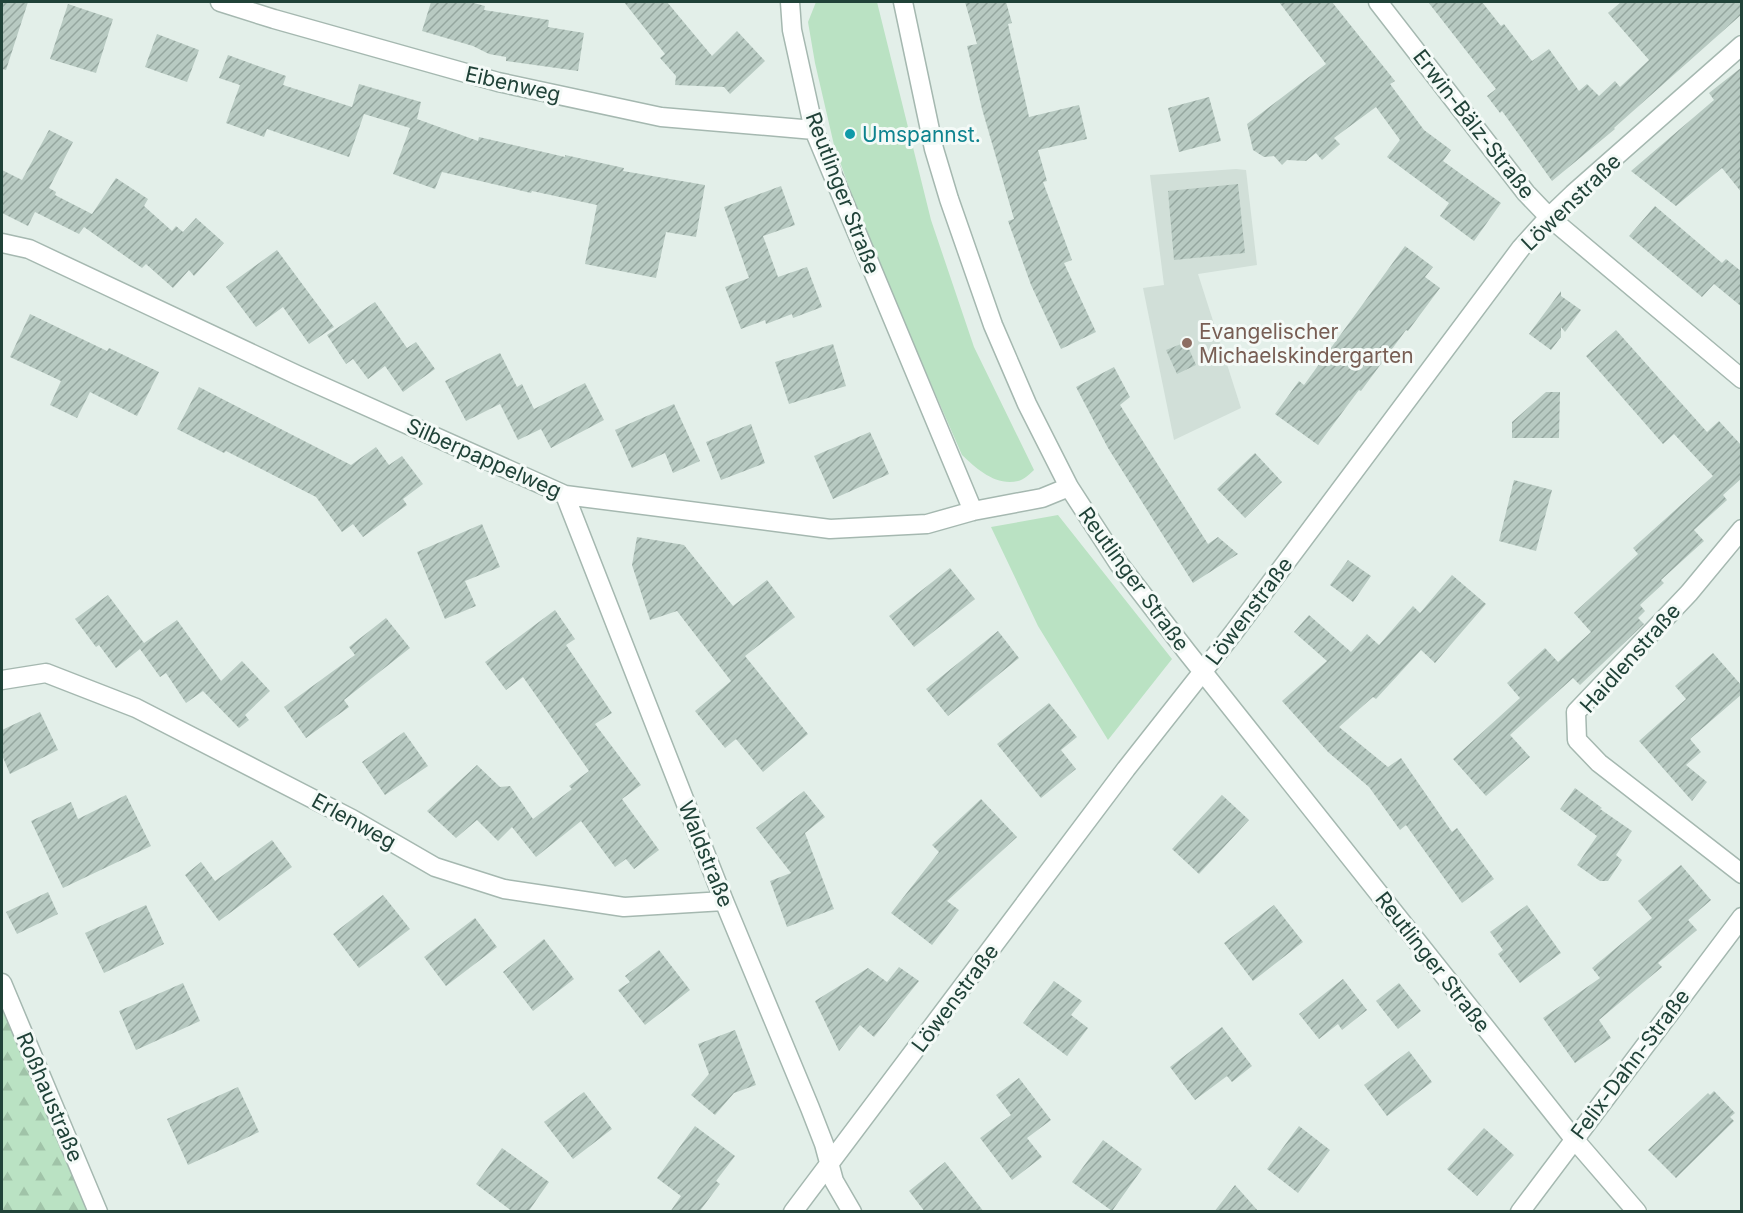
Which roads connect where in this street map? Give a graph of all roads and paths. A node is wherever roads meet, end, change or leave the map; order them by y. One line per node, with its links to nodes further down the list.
1 (220, 2): 6 (street, Eibenweg)
2 (790, 2): 6 (street, Reutlinger Straße)
3 (903, 2): 10 (street, Reutlinger Straße)
4 (1378, 2): 7 (street, Erwin-Bälz-Straße)
5 (1742, 45): 7 (street, Löwenstraße)
6 (814, 130): 12 (street, Reutlinger Straße)
7 (1549, 218): 9 (street, Erwin-Bälz-Straße); 14 (street, Löwenstraße)
8 (2, 243): 11 (street, Silberpappelweg)
9 (1742, 379)
10 (1069, 487): 12 (street, Silberpappelweg); 14 (street, Reutlinger Straße)
11 (565, 495): 12 (street, Silberpappelweg); 17 (street, Waldstraße)
12 (973, 511)
13 (1742, 529): 16 (street, Haidlenstraße)
14 (1203, 672): 20 (street, Reutlinger Straße); 21 (street, Löwenstraße)
15 (2, 680): 17 (street, Erlenweg)
16 (1742, 874)
17 (724, 900): 21 (street, Waldstraße)
18 (1742, 917): 20 (street, Felix-Dahn-Straße)
19 (2, 983): 22 (street, Roßhaustraße)
20 (1574, 1139): 25 (street, Felix-Dahn-Straße); 26 (street, Reutlinger Straße)
21 (829, 1164): 23 (street, Löwenstraße); 24 (street, Waldstraße)
22 (98, 1212)
23 (793, 1212)
24 (852, 1212)
25 (1520, 1212)
26 (1637, 1212)

